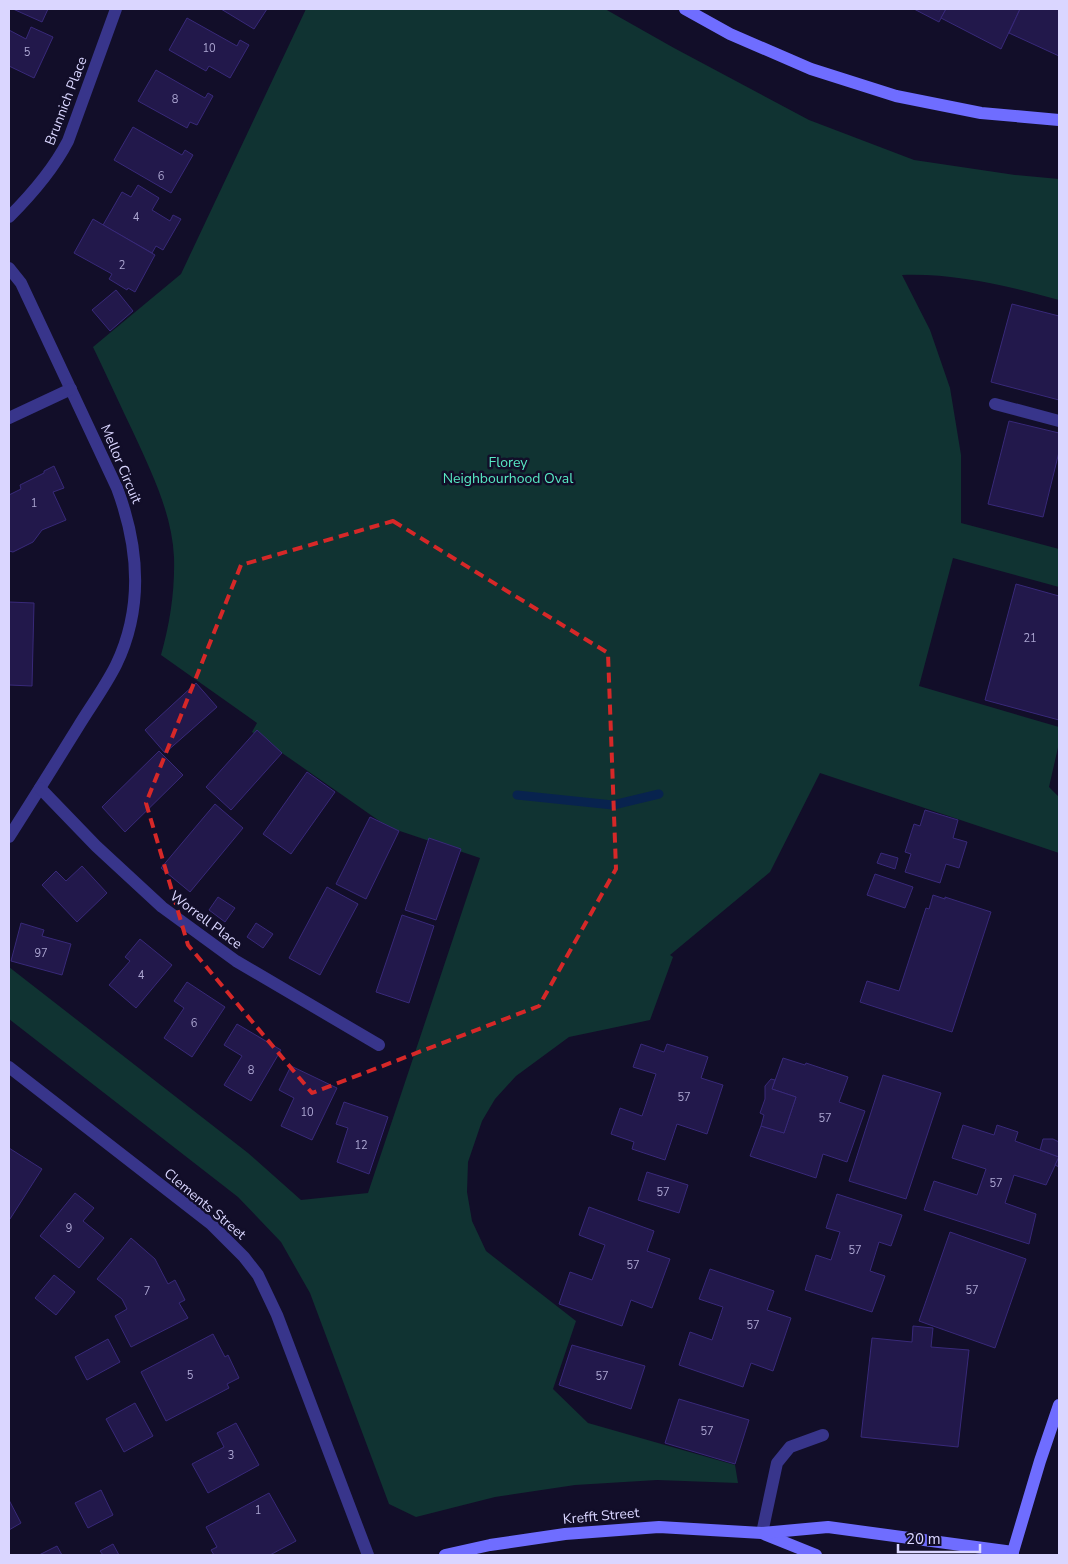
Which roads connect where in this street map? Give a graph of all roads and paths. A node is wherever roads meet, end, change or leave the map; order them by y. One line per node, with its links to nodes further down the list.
1 (116, 9): 4 (street, Brunnich Place)
2 (685, 9): 3 (street)
3 (1059, 120)
4 (9, 217)
5 (9, 268): 6 (street, Mellor Circuit)
6 (71, 389): 8 (street); 10 (street, Mellor Circuit)
7 (995, 404): 9 (street)
8 (9, 418)
9 (1059, 421)
10 (40, 788): 11 (street, Mellor Circuit); 12 (street, Worrell Place)
11 (9, 837)
12 (378, 1044)
13 (9, 1067): 18 (street, Clements Street)
14 (1059, 1405): 17 (street)
15 (823, 1435): 16 (street)
16 (762, 1533): 17 (street, Krefft Street); 19 (street, Krefft Street); 20 (street, Krefft Street)
17 (1013, 1553)
18 (368, 1555)
19 (445, 1555)
20 (816, 1555)

